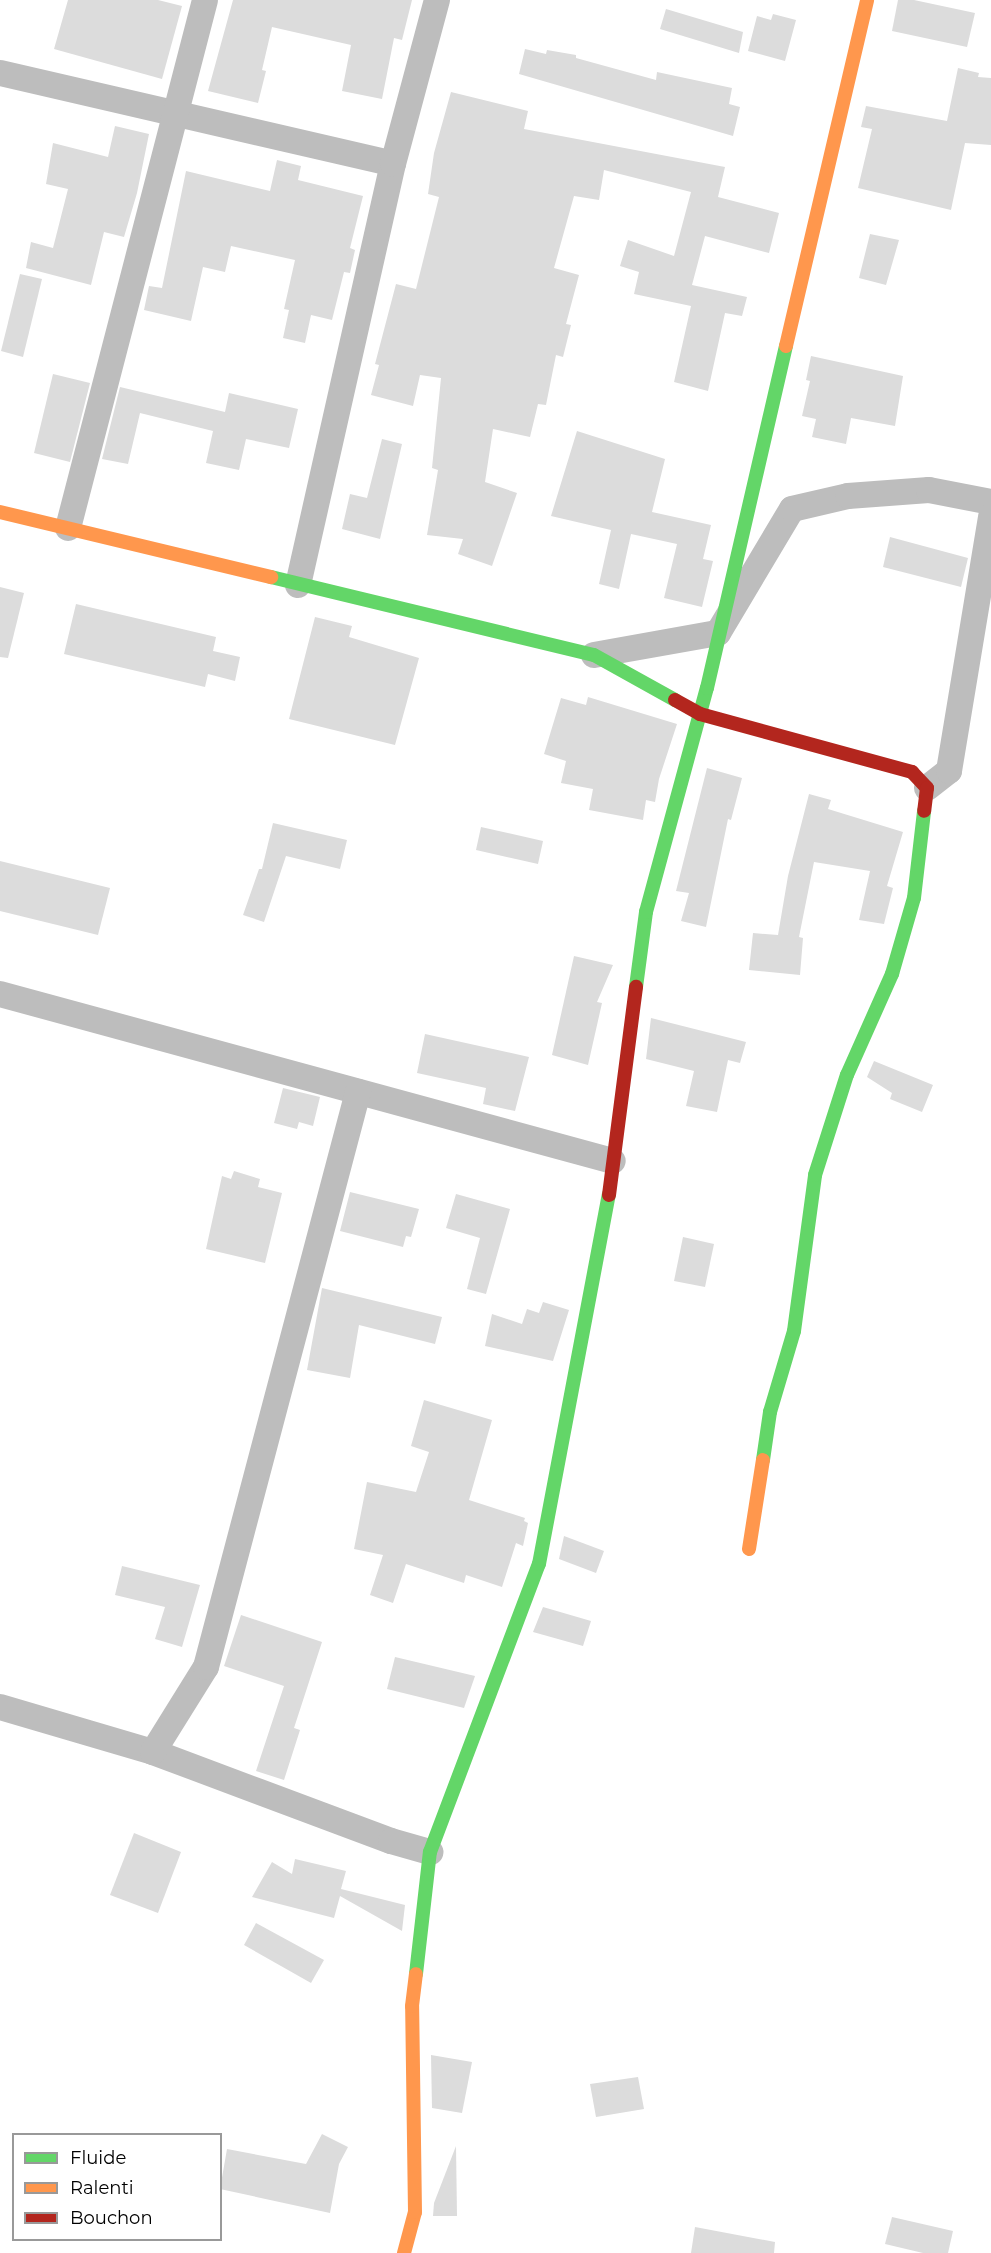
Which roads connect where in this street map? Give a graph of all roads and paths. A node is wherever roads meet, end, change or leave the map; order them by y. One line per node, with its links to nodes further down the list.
1 (205, 0): 5 (street)
2 (437, 0): 6 (street)
3 (867, 0): 12 (street)
4 (0, 73): 5 (street)
5 (176, 113): 6 (street); 10 (street)
6 (393, 164): 11 (street)
7 (991, 502): 12 (street)
8 (0, 512): 10 (street)
9 (991, 516): 15 (street)
10 (68, 528): 11 (street)
11 (298, 585): 13 (street)
12 (718, 633): 13 (street); 14 (street)
13 (594, 655): 14 (street)
14 (700, 714): 15 (street); 18 (street)
15 (927, 788): 19 (street)
16 (0, 994): 17 (street)
17 (358, 1092): 18 (street); 21 (street)
18 (613, 1161): 22 (street)
19 (749, 1549)
20 (0, 1707): 21 (street)
21 (153, 1752): 22 (street)
22 (430, 1852): 23 (street)
23 (404, 2253)

